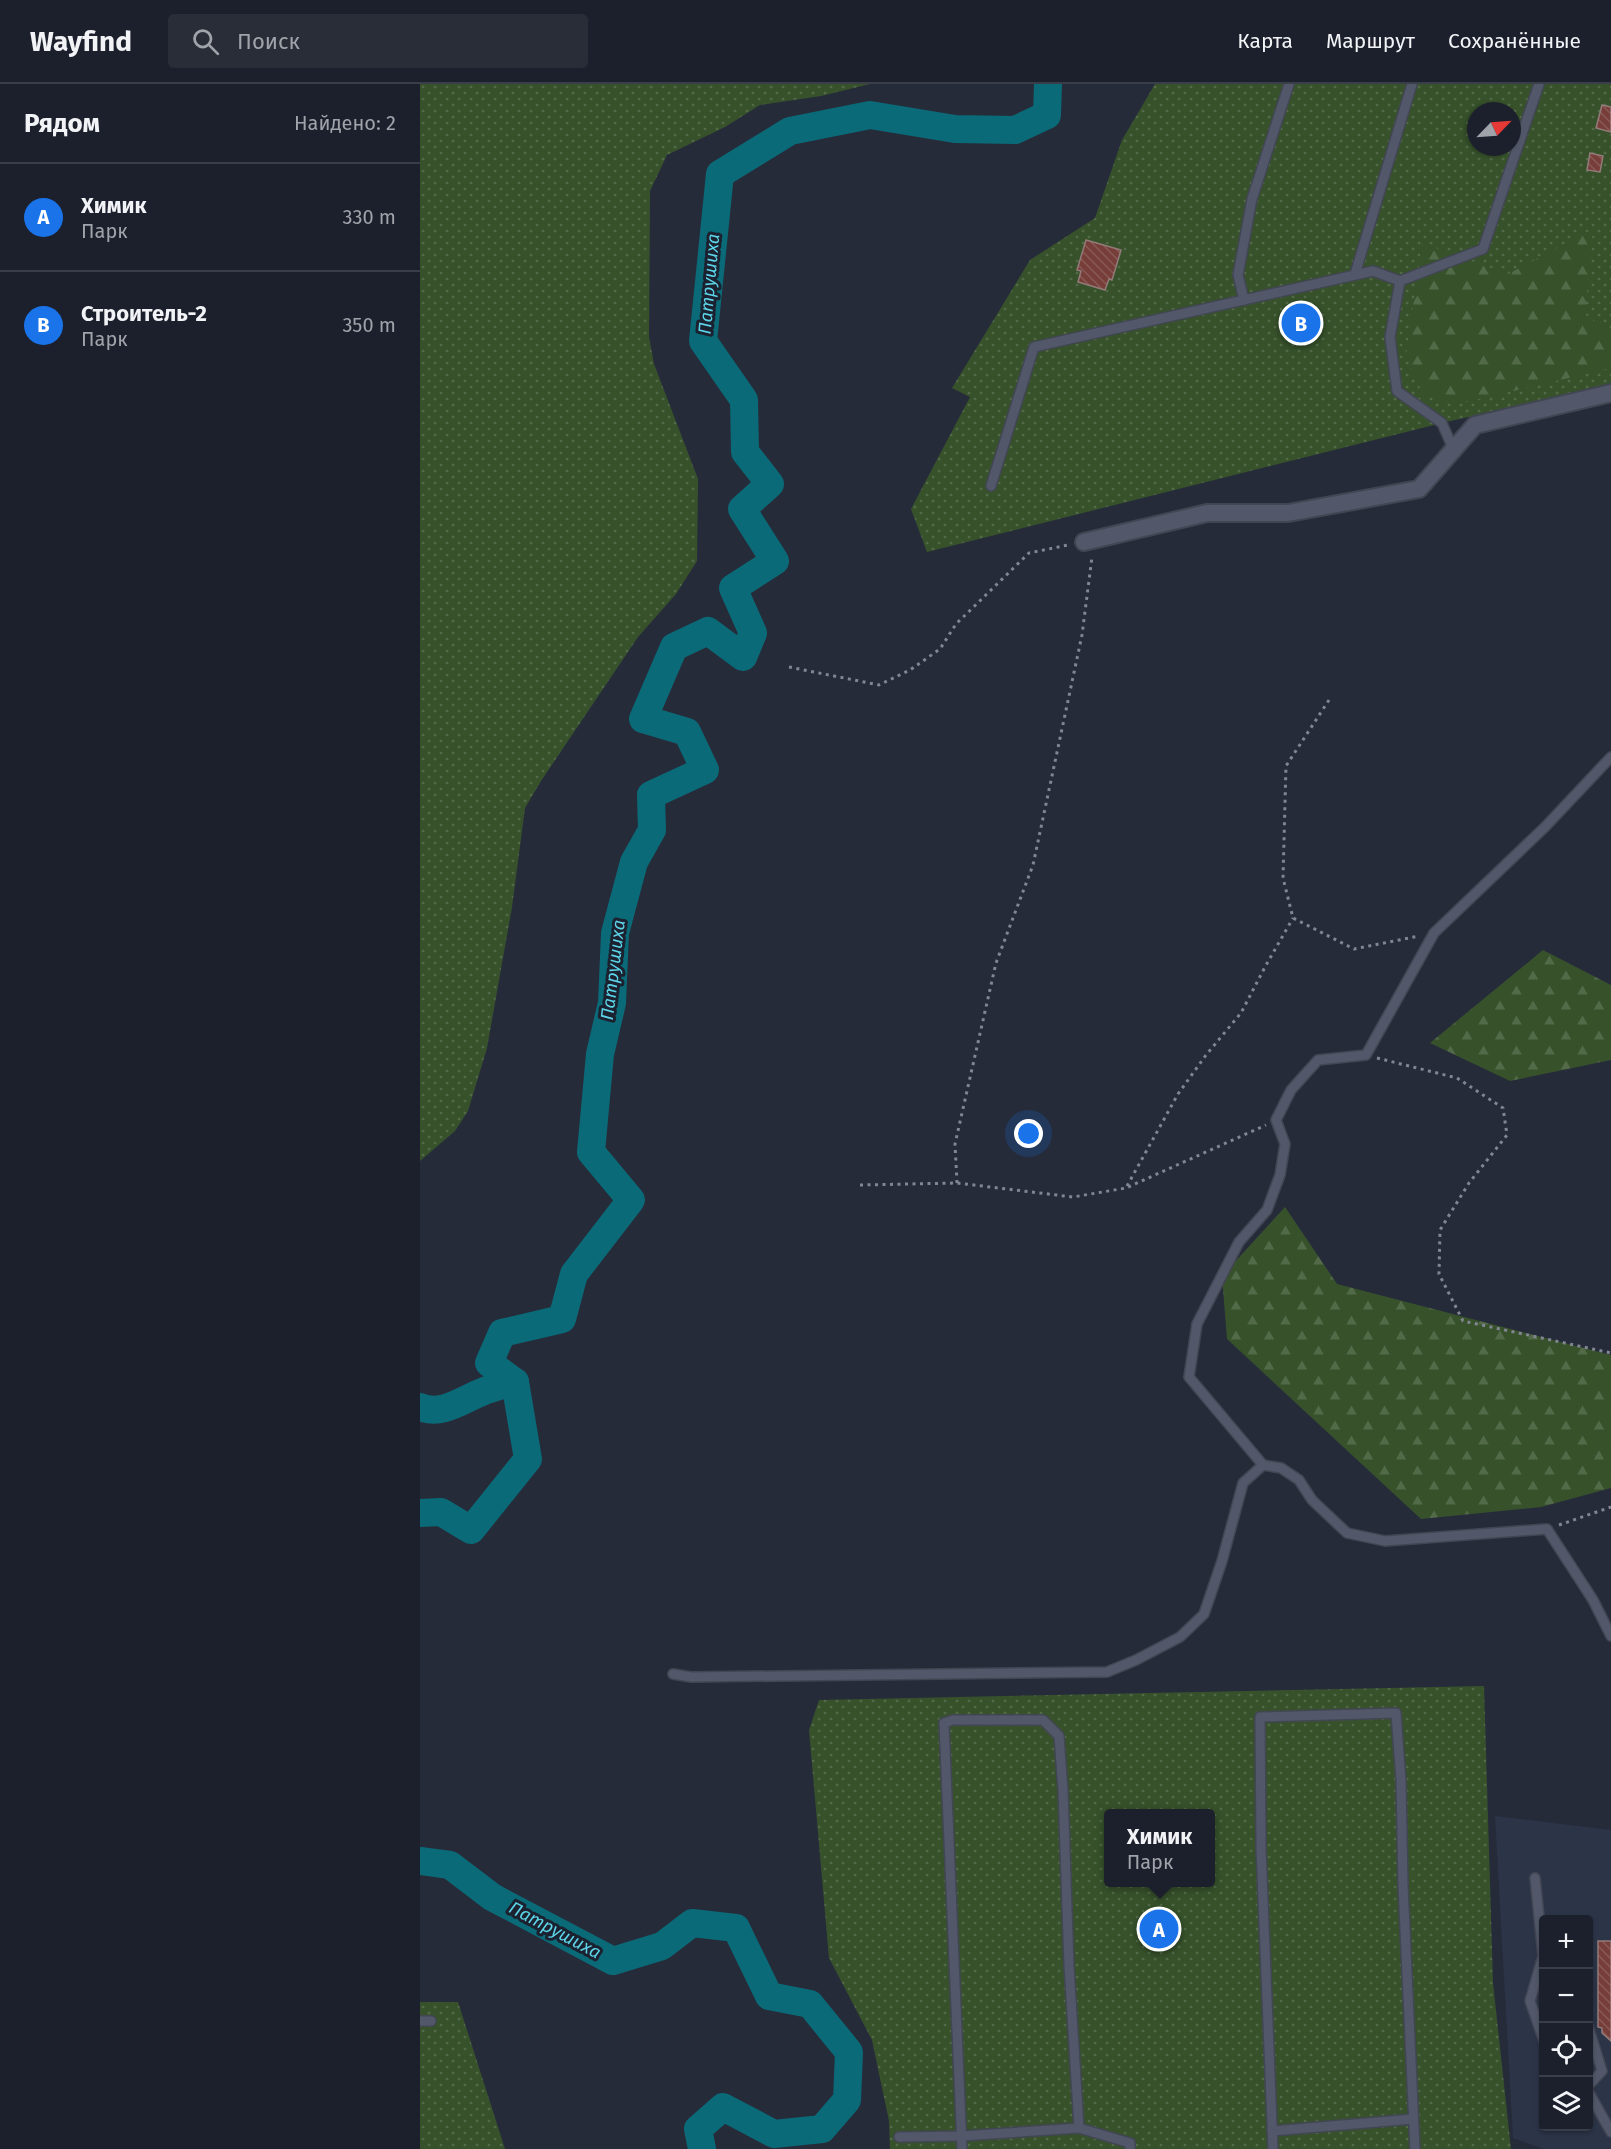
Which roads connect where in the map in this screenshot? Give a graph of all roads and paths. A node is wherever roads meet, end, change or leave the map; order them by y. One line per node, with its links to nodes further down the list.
1 (1289, 84): 6 (lane)
2 (1412, 84): 4 (lane)
3 (1539, 84): 5 (lane)
4 (1355, 274): 5 (lane); 6 (lane)
5 (1400, 281): 8 (lane)
6 (1244, 300): 9 (lane)
7 (1611, 393): 8 (street)
8 (1454, 451): 10 (street)
9 (991, 486)
10 (1089, 541): 11 (path); 18 (path)
11 (789, 667)
12 (1329, 700): 14 (path)
13 (1611, 757): 15 (lane)
14 (1293, 918): 15 (path); 20 (path)
15 (1434, 933): 16 (lane)
16 (1366, 1055): 17 (lane); 21 (path)
17 (1276, 1120): 20 (path); 22 (lane)
18 (957, 1183): 19 (path); 20 (path)
19 (860, 1185)
20 (1126, 1188)
21 (1611, 1353)
22 (1263, 1465): 24 (lane); 26 (lane)
23 (1611, 1507): 24 (path)
24 (1547, 1528): 25 (lane)
25 (1611, 1636)
26 (673, 1674)
27 (1535, 1878): 28 (lane)
28 (1539, 1917)
29 (1539, 1969): 32 (lane)
30 (420, 2020): 31 (lane)
31 (431, 2021)
32 (1539, 2027)
33 (1593, 2042): 34 (lane)
34 (1593, 2081)
35 (1593, 2100): 39 (lane)
36 (1413, 2119): 38 (lane); 38 (lane); 45 (lane)
37 (1079, 2128): 40 (lane); 40 (lane); 43 (lane)
38 (1272, 2131): 44 (lane)
39 (1611, 2132)
40 (962, 2136): 41 (lane); 42 (lane)
41 (900, 2137)
42 (962, 2149)
43 (1130, 2149)
44 (1273, 2149)
45 (1414, 2149)

